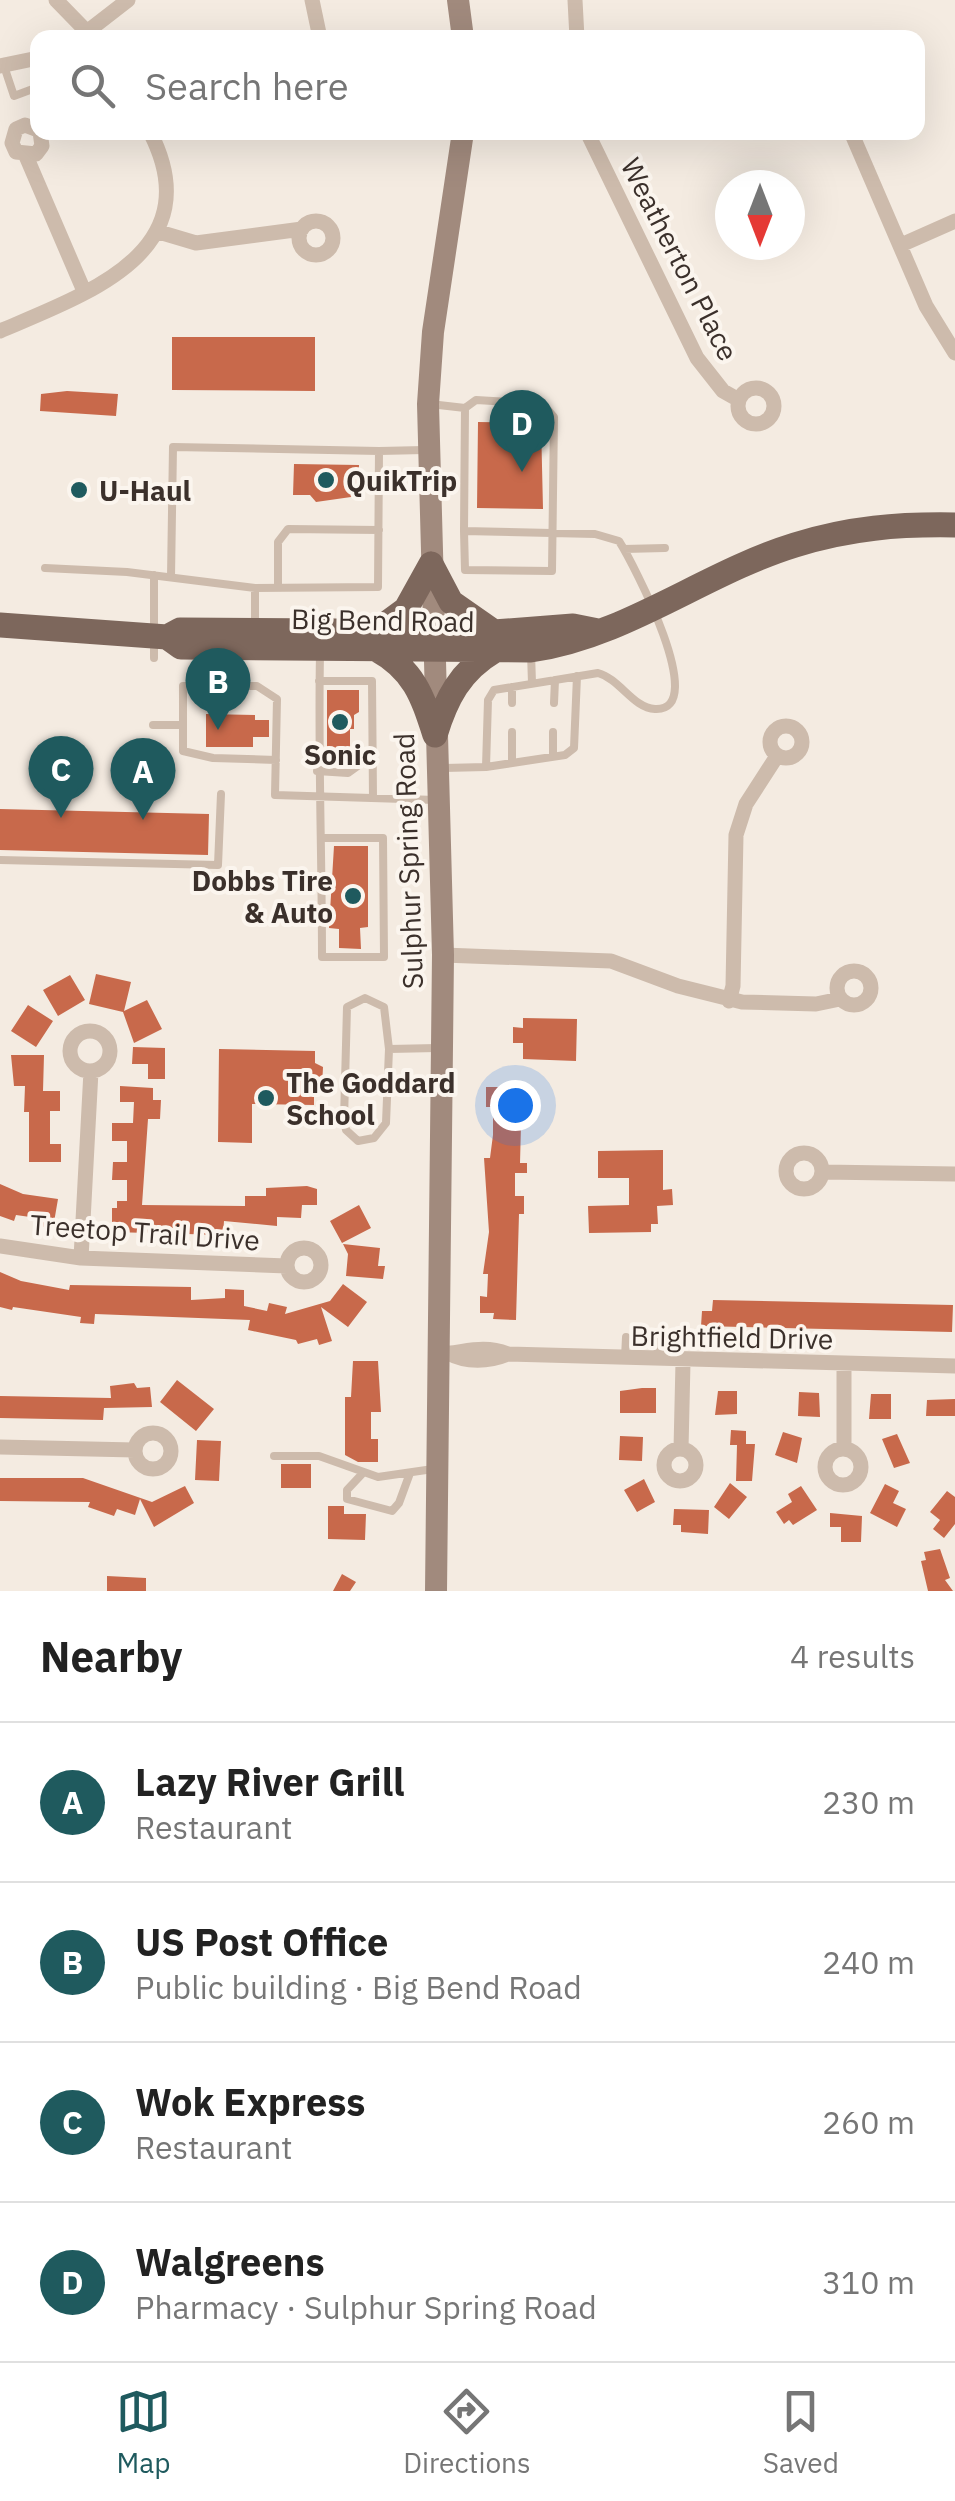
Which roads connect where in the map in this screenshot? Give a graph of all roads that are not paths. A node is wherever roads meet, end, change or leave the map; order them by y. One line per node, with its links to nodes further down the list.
1 (56, 0): 6 (street)
2 (128, 0): 7 (street)
3 (312, 0): 8 (street)
4 (458, 0): 9 (main road)
5 (575, 0): 10 (street)
6 (82, 30)
7 (94, 30)
8 (317, 30)
9 (462, 30)
10 (577, 30)
11 (30, 60): 12 (street)
12 (2, 66): 13 (lane)
13 (30, 90)
14 (30, 127): 20 (street)
15 (39, 140): 20 (street)
16 (153, 140): 23 (street)
17 (462, 140): 29 (main road, Sulphur Spring Road)
18 (592, 140): 28 (street, Weatherton Place)
19 (855, 140): 24 (street)
20 (26, 156): 25 (street)
21 (955, 221): 24 (street)
22 (302, 229): 23 (street)
23 (160, 232): 25 (street)
24 (901, 245): 27 (street)
25 (84, 291): 26 (street)
26 (0, 332)
27 (955, 353)
28 (739, 400)
29 (428, 404): 30 (lane); 32 (main road, Sulphur Spring Road)
30 (465, 408): 35 (lane); 36 (lane)
31 (380, 450): 32 (lane); 34 (lane); 42 (lane)
32 (428, 450): 39 (main road, Sulphur Spring Road)
33 (955, 525): 45 (main road, Big Bend Road)
34 (379, 530): 44 (lane); 44 (lane)
35 (464, 531): 36 (lane); 36 (lane)
36 (551, 533): 38 (lane)
37 (664, 548): 38 (lane)
38 (624, 549): 45 (lane)
39 (431, 564): 49 (main road); 50 (main road, Sulphur Spring Road); 51 (main road)
40 (45, 568): 41 (lane)
41 (154, 575): 42 (lane); 52 (lane)
42 (171, 577): 43 (lane)
43 (255, 588): 44 (lane); 47 (lane)
44 (278, 588)
45 (654, 611): 48 (main road, Big Bend Road); 55 (lane)
46 (0, 625): 52 (main road, Big Bend Road)
47 (255, 630): 49 (main road, Big Bend Road); 52 (main road, Big Bend Road)
48 (598, 631): 51 (main road, Big Bend Road); 54 (main road, Big Bend Road)
49 (376, 640): 50 (main road, Big Bend Road); 53 (main road, Big Bend Road); 66 (main road)
50 (433, 641): 51 (main road, Big Bend Road); 66 (main road, Sulphur Spring Road)
51 (494, 642): 54 (main road, Big Bend Road); 66 (main road)
52 (158, 644): 53 (main road, Big Bend Road)
53 (320, 649): 57 (lane)
54 (532, 650): 58 (lane)
55 (577, 676): 56 (lane); 68 (lane)
56 (554, 680): 58 (lane); 61 (lane)
57 (320, 681): 67 (lane); 74 (lane)
58 (532, 684): 59 (lane)
59 (512, 686): 60 (lane); 72 (lane)
60 (512, 703)
61 (554, 703)
62 (152, 725): 63 (lane)
63 (183, 726): 70 (lane); 70 (lane)
64 (512, 732): 71 (lane)
65 (553, 732): 68 (lane)
66 (434, 735): 73 (main road, Sulphur Spring Road)
67 (373, 756): 74 (lane); 77 (lane)
68 (553, 756): 71 (lane)
69 (777, 756): 83 (street)
70 (276, 760): 76 (lane)
71 (512, 763): 72 (lane)
72 (486, 767): 73 (lane)
73 (436, 768): 78 (main road, Sulphur Spring Road)
74 (318, 770): 76 (lane)
75 (221, 794): 80 (lane)
76 (317, 796): 77 (lane); 79 (lane)
77 (374, 798): 78 (lane)
78 (436, 800): 81 (main road, Sulphur Spring Road)
79 (322, 838): 79 (lane)
80 (0, 860)
81 (443, 956): 83 (street); 84 (main road, Sulphur Spring Road)
82 (840, 999): 83 (street)
83 (729, 1000)
84 (442, 1048): 85 (lane); 94 (main road, Sulphur Spring Road)
85 (389, 1050): 85 (lane)
86 (91, 1071): 90 (street)
87 (823, 1172): 88 (street)
88 (955, 1174)
89 (0, 1246): 90 (street, Treetop Trail Drive)
90 (82, 1258): 91 (street, Treetop Trail Drive)
91 (287, 1266)
92 (626, 1337): 95 (lane)
93 (658, 1340): 96 (lane)
94 (444, 1354): 95 (street, Brightfield Drive); 105 (main road, Sulphur Spring Road)
95 (626, 1359): 96 (street, Brightfield Drive)
96 (658, 1361): 97 (street, Brightfield Drive)
97 (684, 1362): 98 (street, Brightfield Drive); 101 (street)
98 (844, 1364): 99 (street, Brightfield Drive); 103 (street)
99 (955, 1366)
100 (0, 1447): 102 (street)
101 (681, 1449)
102 (135, 1450)
103 (844, 1450)
104 (274, 1456): 107 (lane)
105 (437, 1469): 106 (lane); 108 (main road, Sulphur Spring Road)
106 (410, 1473): 107 (lane); 107 (lane)
107 (362, 1474)
108 (436, 1591)

